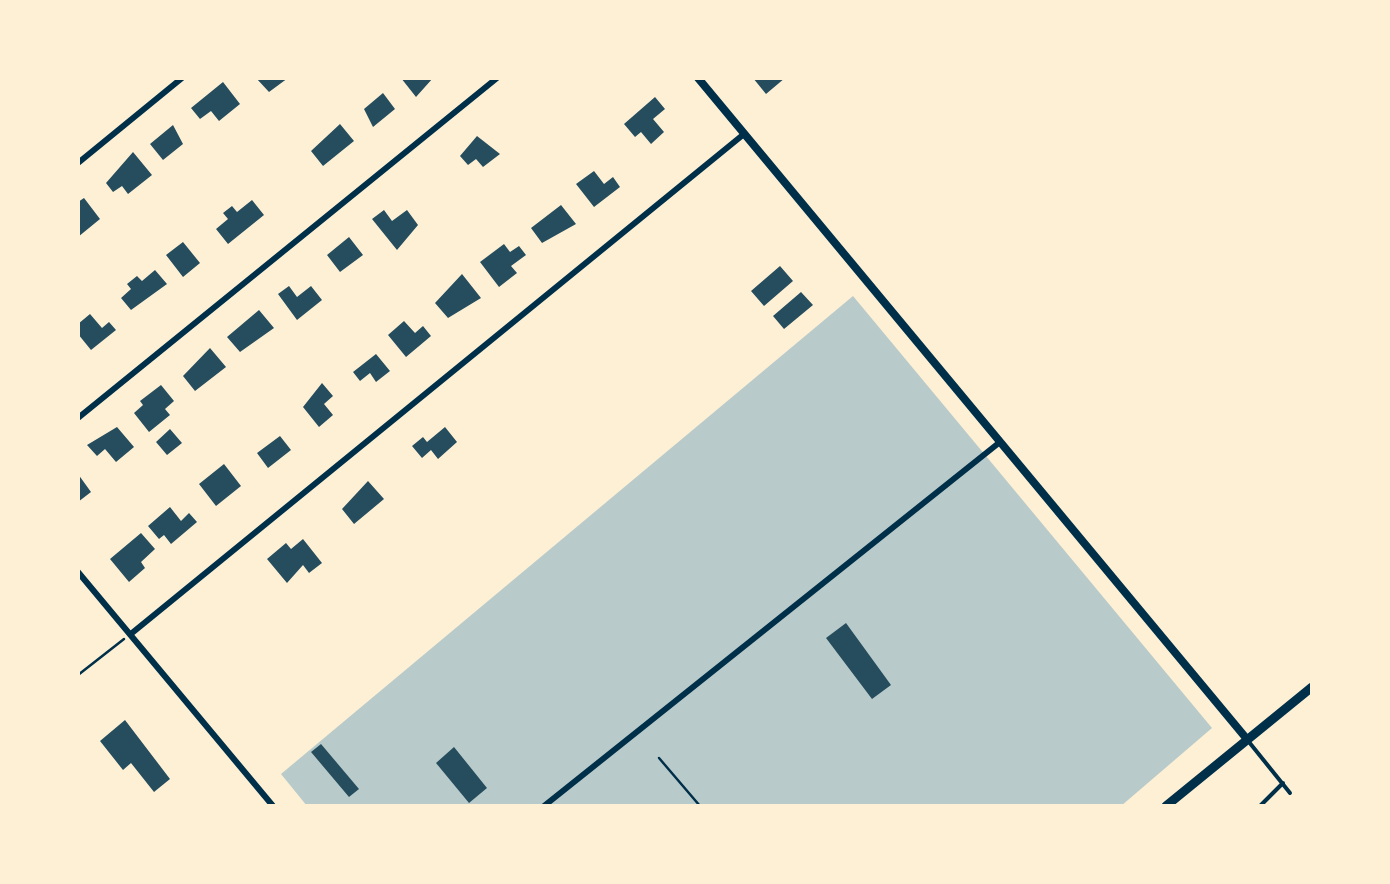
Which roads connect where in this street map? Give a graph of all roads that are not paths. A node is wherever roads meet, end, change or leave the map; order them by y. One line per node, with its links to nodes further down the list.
1 (182, 78): 5 (street)
2 (497, 78): 6 (street)
3 (698, 78): 4 (street)
4 (744, 134): 7 (street); 9 (street)
5 (78, 163)
6 (78, 418)
7 (1000, 442): 11 (street); 15 (street)
8 (78, 572): 9 (street)
9 (132, 633): 14 (street)
10 (1312, 686): 11 (main road)
11 (1246, 738): 12 (lane); 16 (main road)
12 (1283, 784): 13 (lane); 17 (lane)
13 (1290, 793)
14 (273, 806)
15 (544, 806)
16 (1166, 806)
17 (1260, 806)

